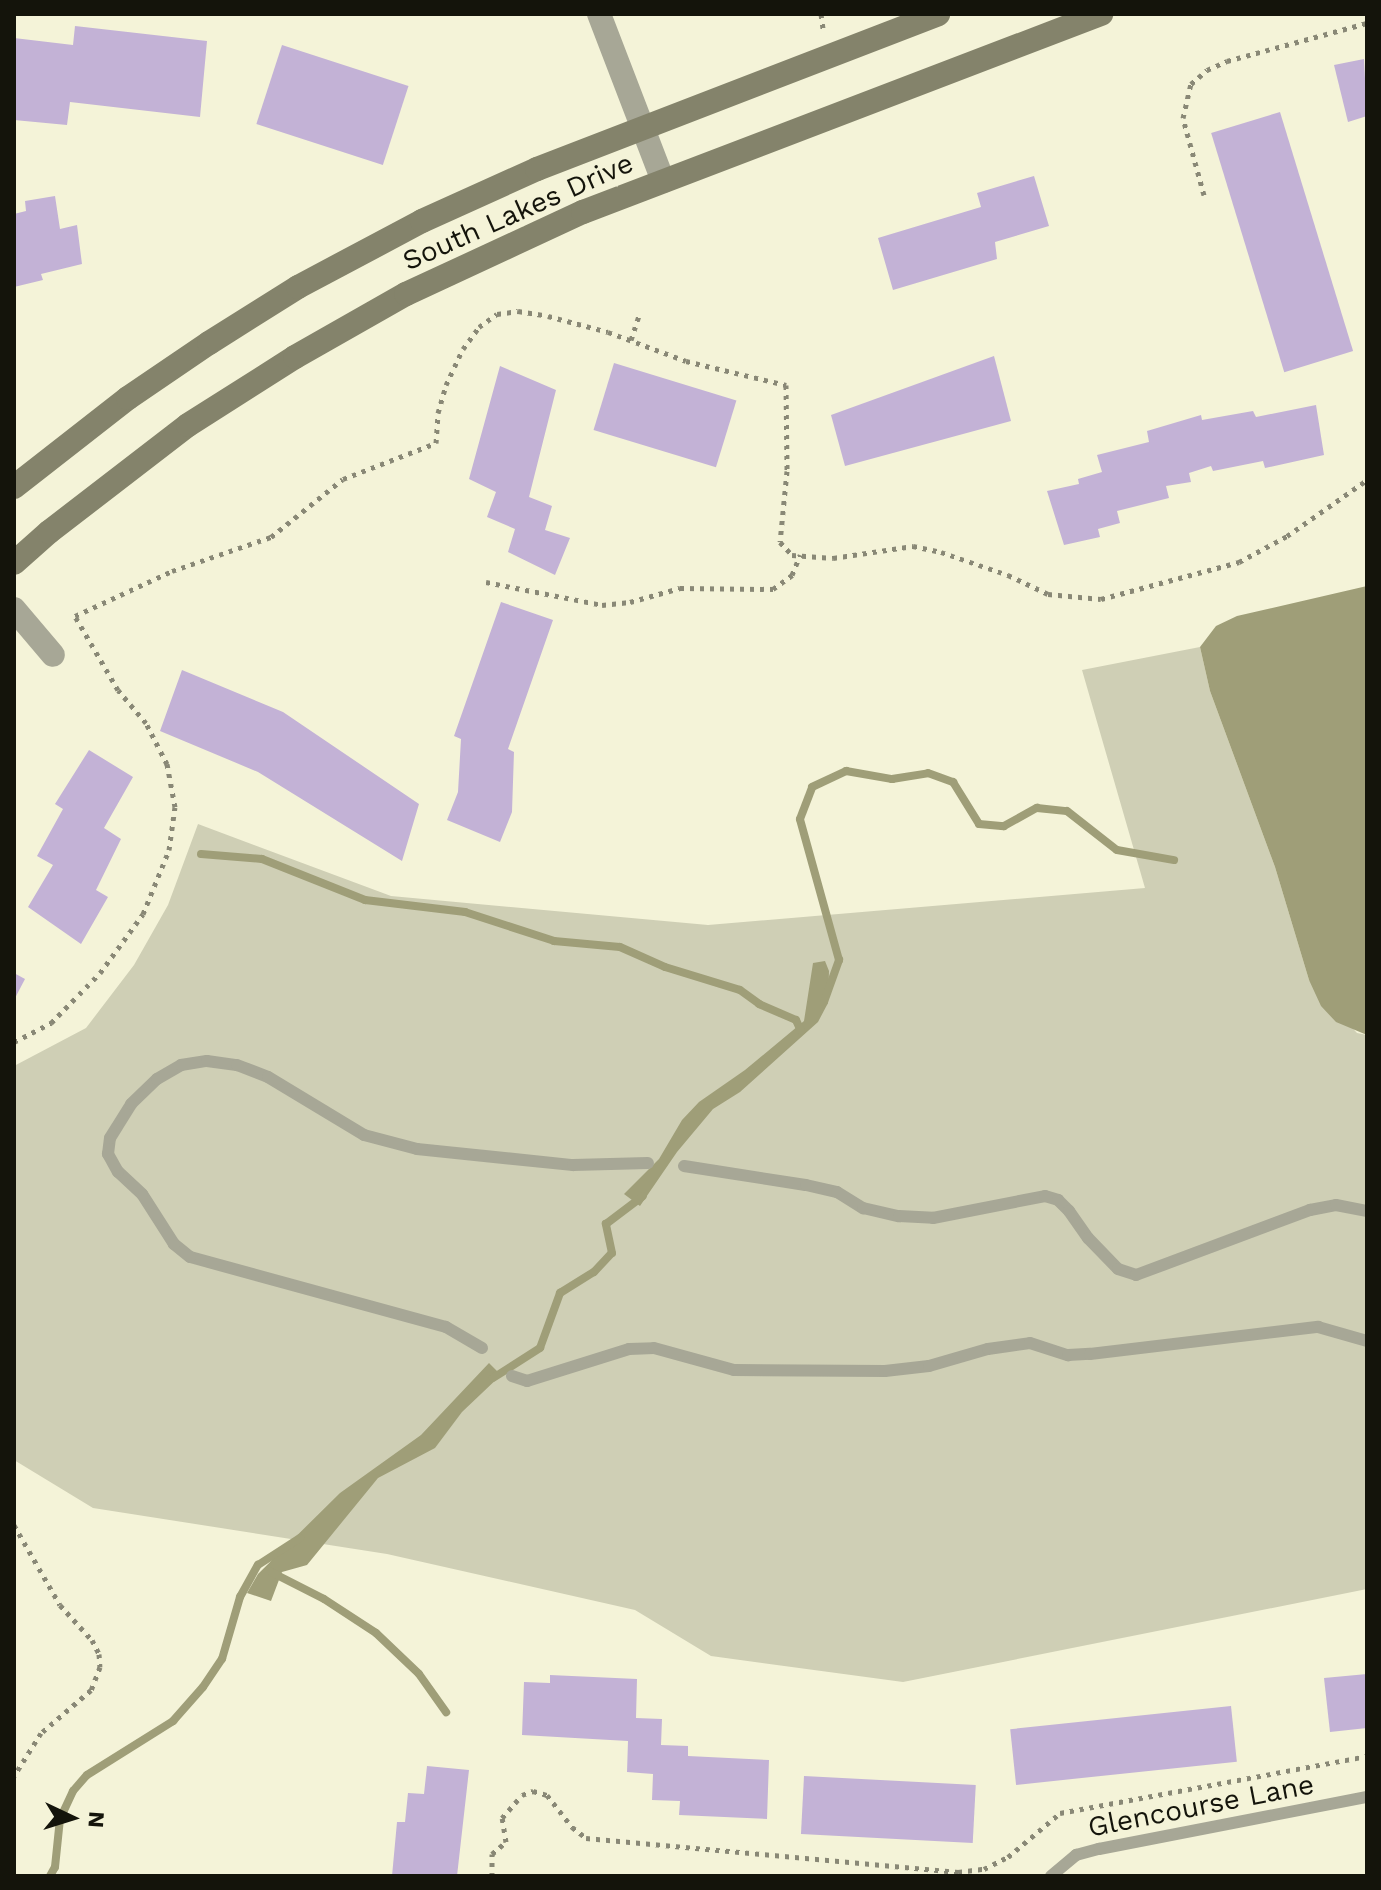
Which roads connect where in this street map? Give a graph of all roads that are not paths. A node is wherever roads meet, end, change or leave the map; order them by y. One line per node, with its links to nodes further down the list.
1 (599, 14): 4 (street)
2 (938, 14): 4 (main road, South Lakes Drive)
3 (1101, 14): 5 (main road, South Lakes Drive)
4 (642, 128): 5 (street); 6 (main road, South Lakes Drive)
5 (663, 181): 7 (main road, South Lakes Drive)
6 (14, 487)
7 (14, 563)
8 (14, 609): 9 (street)
9 (53, 655)
10 (648, 1163): 14 (lane)
11 (684, 1166): 12 (lane)
12 (1367, 1211)
13 (1367, 1341): 15 (lane)
14 (482, 1348)
15 (512, 1376)
16 (1367, 1797): 17 (lane, Glencourse Lane)
17 (1051, 1876)

